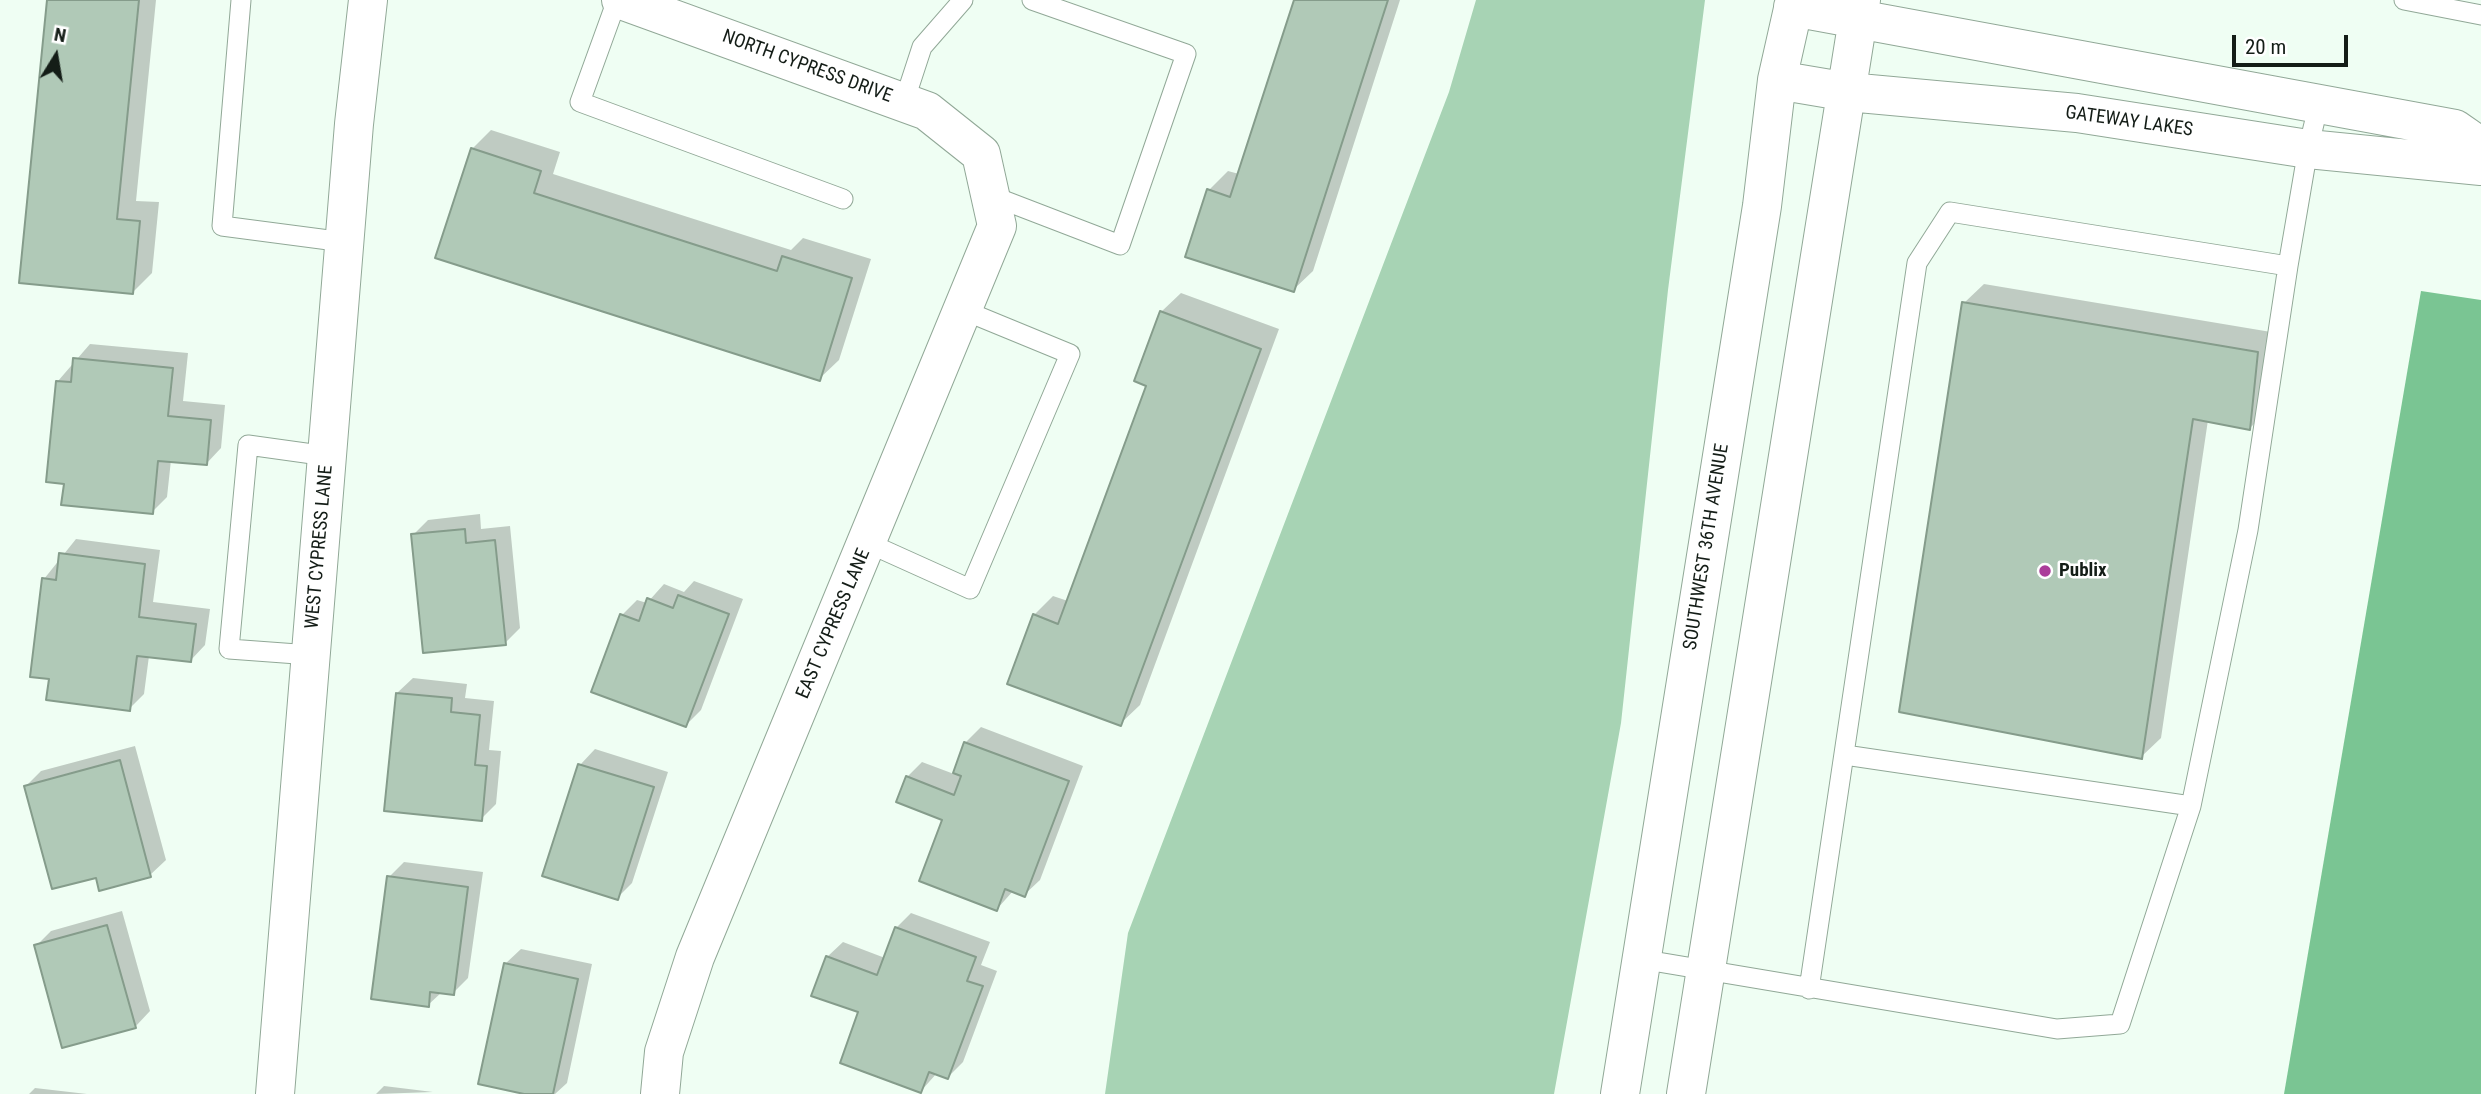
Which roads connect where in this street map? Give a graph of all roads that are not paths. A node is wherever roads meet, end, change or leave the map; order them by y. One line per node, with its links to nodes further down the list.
1 (240, 0): 21 (lane)
2 (368, 0): 21 (street, WEST CYPRESS LANE)
3 (619, 0): 8 (street, NORTH CYPRESS DRIVE); 20 (lane)
4 (963, 0): 13 (lane)
5 (1032, 0): 19 (lane)
6 (2404, 0): 10 (lane)
7 (1794, 4): 9 (street); 11 (street, SOUTHWEST 36TH AVENUE)
8 (677, 10): 13 (street, NORTH CYPRESS DRIVE)
9 (1860, 10): 12 (street); 14 (street)
10 (2481, 15)
11 (1777, 80): 12 (street, GATEWAY LAKES); 29 (street, SOUTHWEST 36TH AVENUE)
12 (1848, 92): 16 (street, GATEWAY LAKES); 30 (street)
13 (904, 102): 17 (street, NORTH CYPRESS DRIVE)
14 (2319, 103): 15 (street); 16 (lane)
15 (2481, 147)
16 (2308, 149): 18 (street, GATEWAY LAKES); 22 (lane)
17 (981, 154): 19 (street, EAST CYPRESS LANE)
18 (2481, 166)
19 (990, 195): 23 (street, EAST CYPRESS LANE)
20 (843, 199)
21 (344, 242): 24 (street, WEST CYPRESS LANE)
22 (2288, 266): 27 (lane); 28 (lane)
23 (963, 310): 25 (street, EAST CYPRESS LANE); 25 (lane)
24 (327, 457): 26 (street, WEST CYPRESS LANE); 26 (lane)
25 (867, 543): 33 (street, EAST CYPRESS LANE)
26 (311, 656): 32 (street, WEST CYPRESS LANE)
27 (1845, 755): 28 (lane); 31 (lane)
28 (2191, 807): 31 (lane)
29 (1640, 959): 30 (lane); 34 (street, SOUTHWEST 36TH AVENUE)
30 (1706, 972): 31 (lane); 35 (street)
31 (1809, 989)
32 (275, 1094)
33 (660, 1094)
34 (1620, 1094)
35 (1686, 1094)

